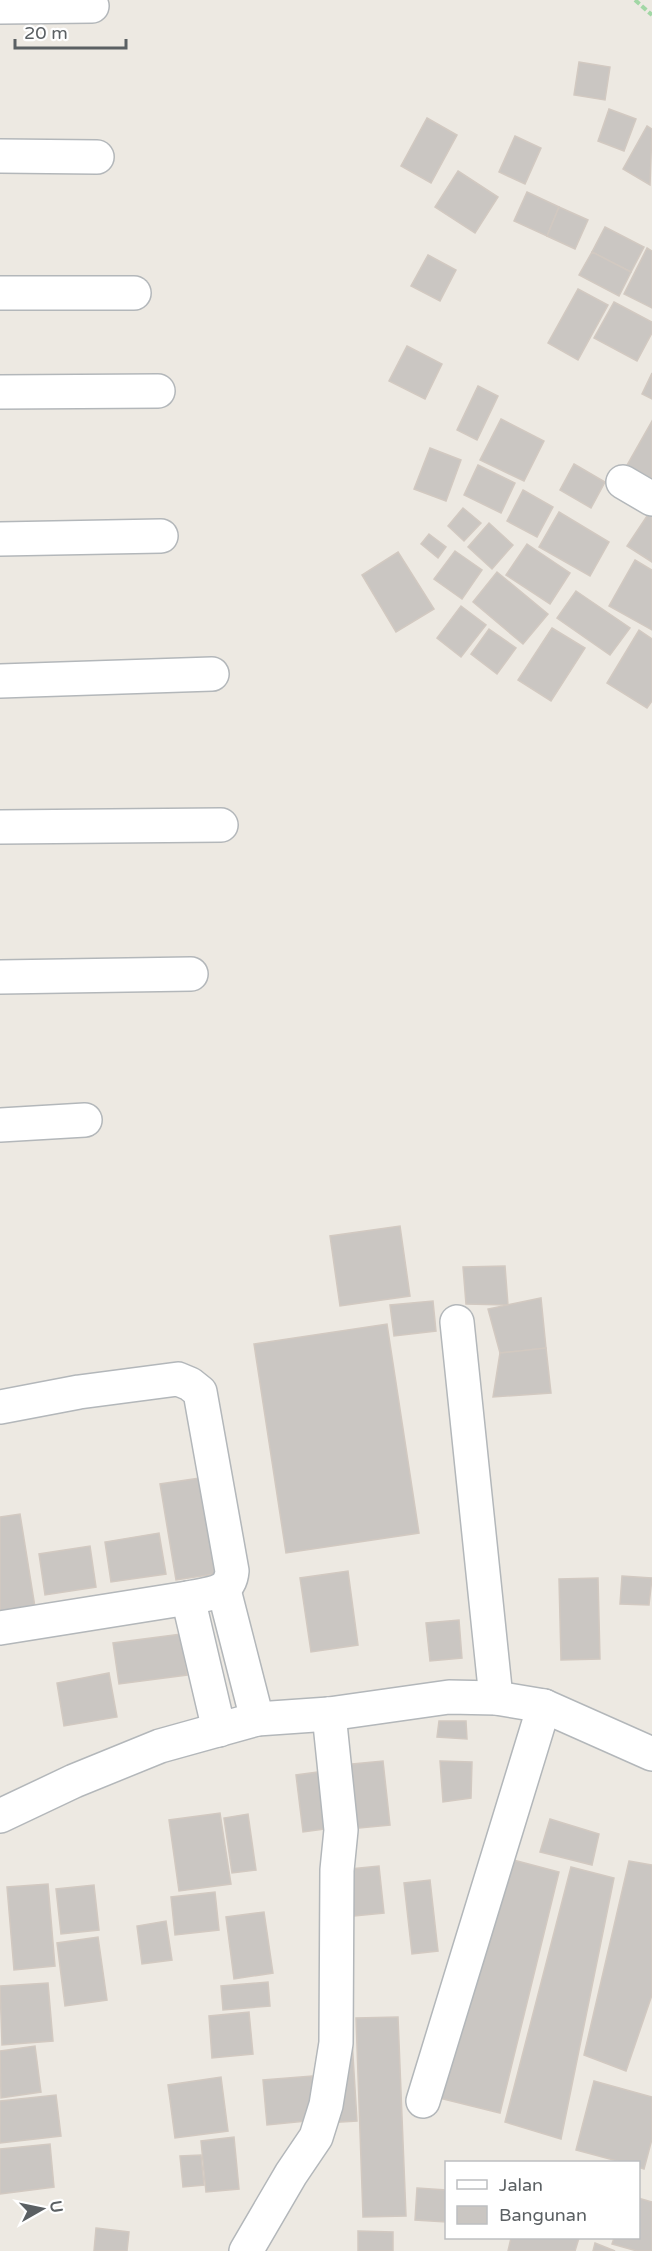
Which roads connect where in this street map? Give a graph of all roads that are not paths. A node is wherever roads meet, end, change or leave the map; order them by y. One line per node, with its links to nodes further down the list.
1 (92, 6): 2 (street)
2 (0, 7)
3 (0, 156): 4 (street)
4 (98, 157)
5 (0, 293): 6 (street)
6 (134, 293)
7 (158, 391): 8 (street)
8 (0, 392)
9 (623, 482): 10 (street)
10 (652, 499)
11 (161, 536): 12 (street)
12 (0, 539)
13 (212, 674): 14 (street)
14 (0, 681)
15 (221, 825): 16 (street)
16 (0, 827)
17 (191, 974): 18 (street)
18 (0, 977)
19 (85, 1120): 20 (street)
20 (0, 1125)
21 (457, 1322): 26 (street)
22 (0, 1407): 23 (street)
23 (224, 1590): 24 (street); 29 (street)
24 (188, 1598): 25 (street); 30 (street)
25 (0, 1628)
26 (496, 1698): 27 (street); 28 (street)
27 (543, 1706): 31 (street); 33 (street)
28 (329, 1714): 29 (street); 34 (street)
29 (257, 1719): 30 (street)
30 (219, 1730): 32 (street)
31 (652, 1754)
32 (0, 1816)
33 (423, 2101)
34 (246, 2251)

